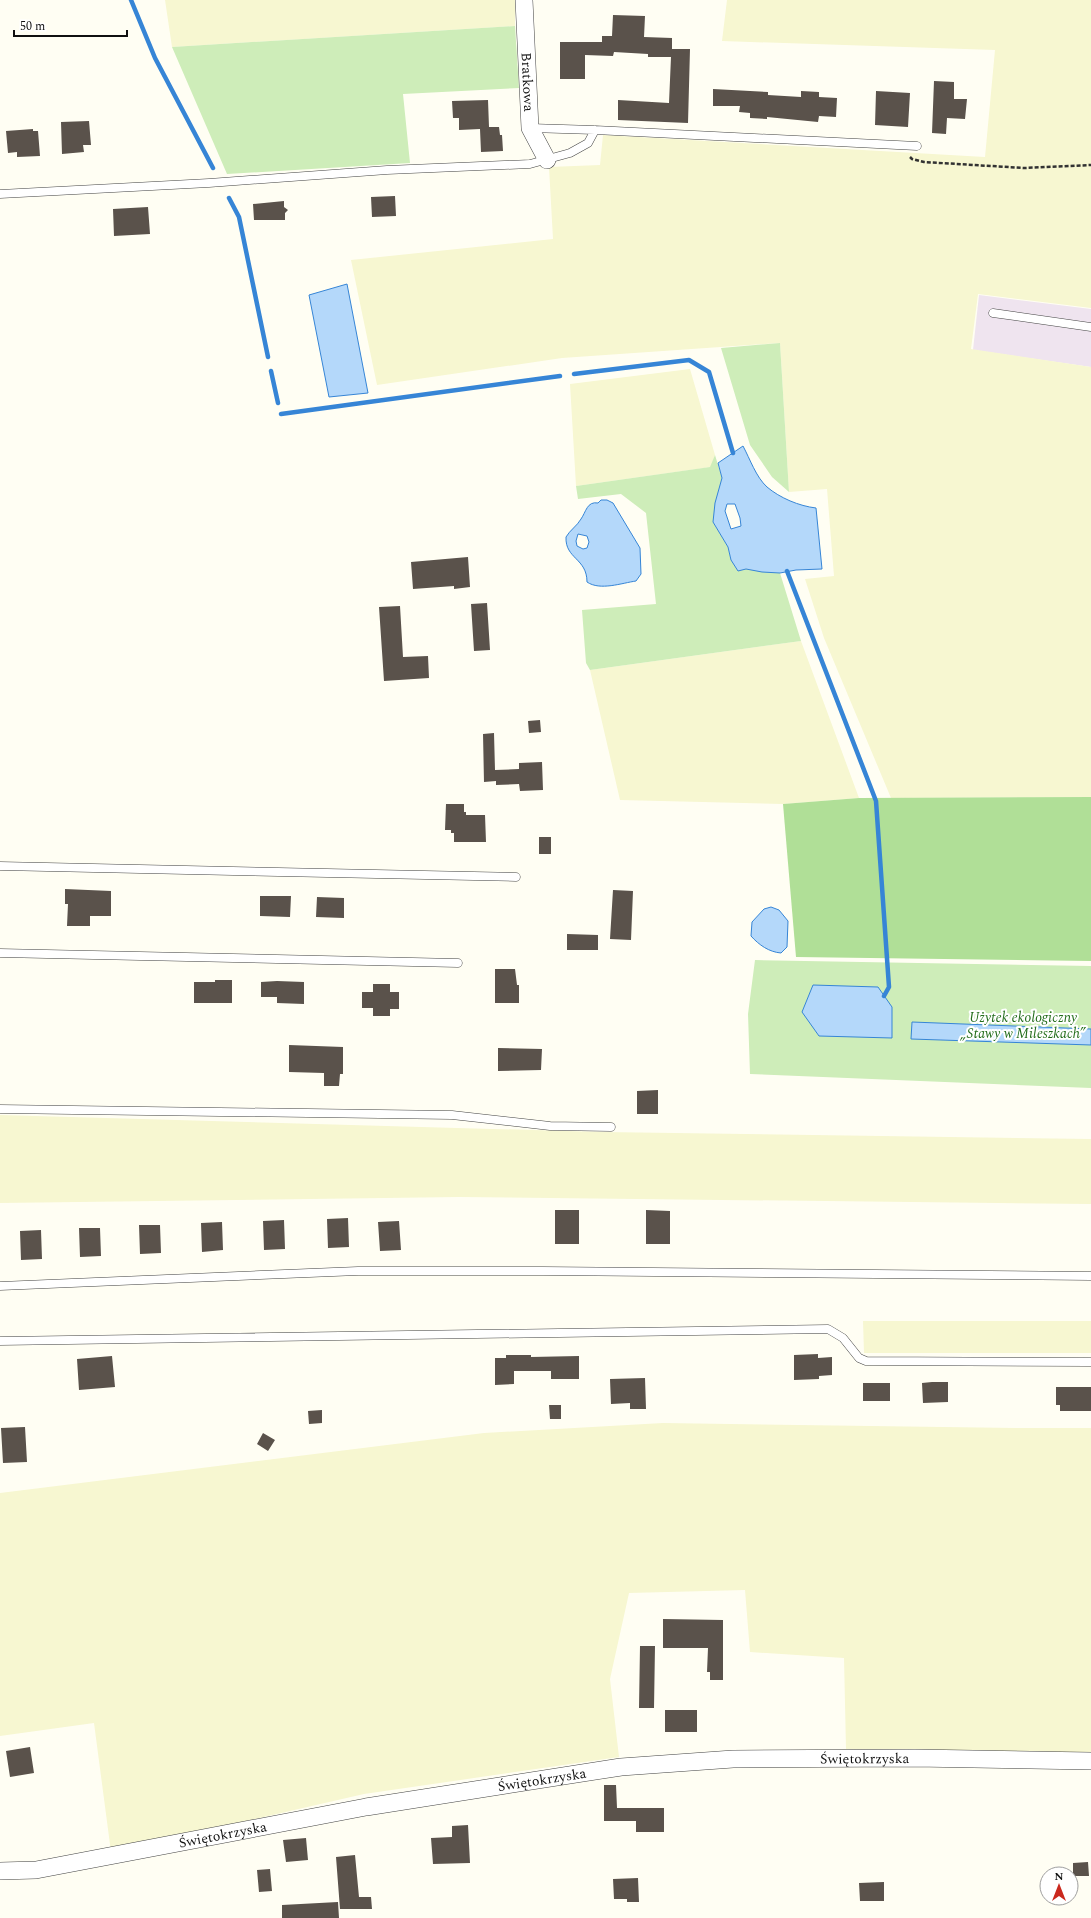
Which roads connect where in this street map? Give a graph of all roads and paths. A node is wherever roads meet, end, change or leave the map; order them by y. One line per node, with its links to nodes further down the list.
1 (524, 0): 2 (street, Bratkowa)
2 (530, 128): 3 (lane); 6 (street, Bratkowa)
3 (595, 130): 4 (lane); 6 (lane)
4 (901, 145): 5 (lane); 7 (path)
5 (917, 146)
6 (547, 160): 8 (lane)
7 (1091, 165)
8 (0, 194)
9 (993, 312): 10 (lane)
10 (1091, 327)
11 (0, 866): 12 (lane)
12 (516, 877)
13 (0, 953): 14 (lane)
14 (458, 963)
15 (0, 1109): 16 (lane)
16 (611, 1127)
17 (1091, 1276): 18 (lane)
18 (0, 1286)
19 (0, 1341): 20 (lane)
20 (1091, 1362)
21 (1091, 1761): 22 (street, Świętokrzyska)
22 (0, 1871)

